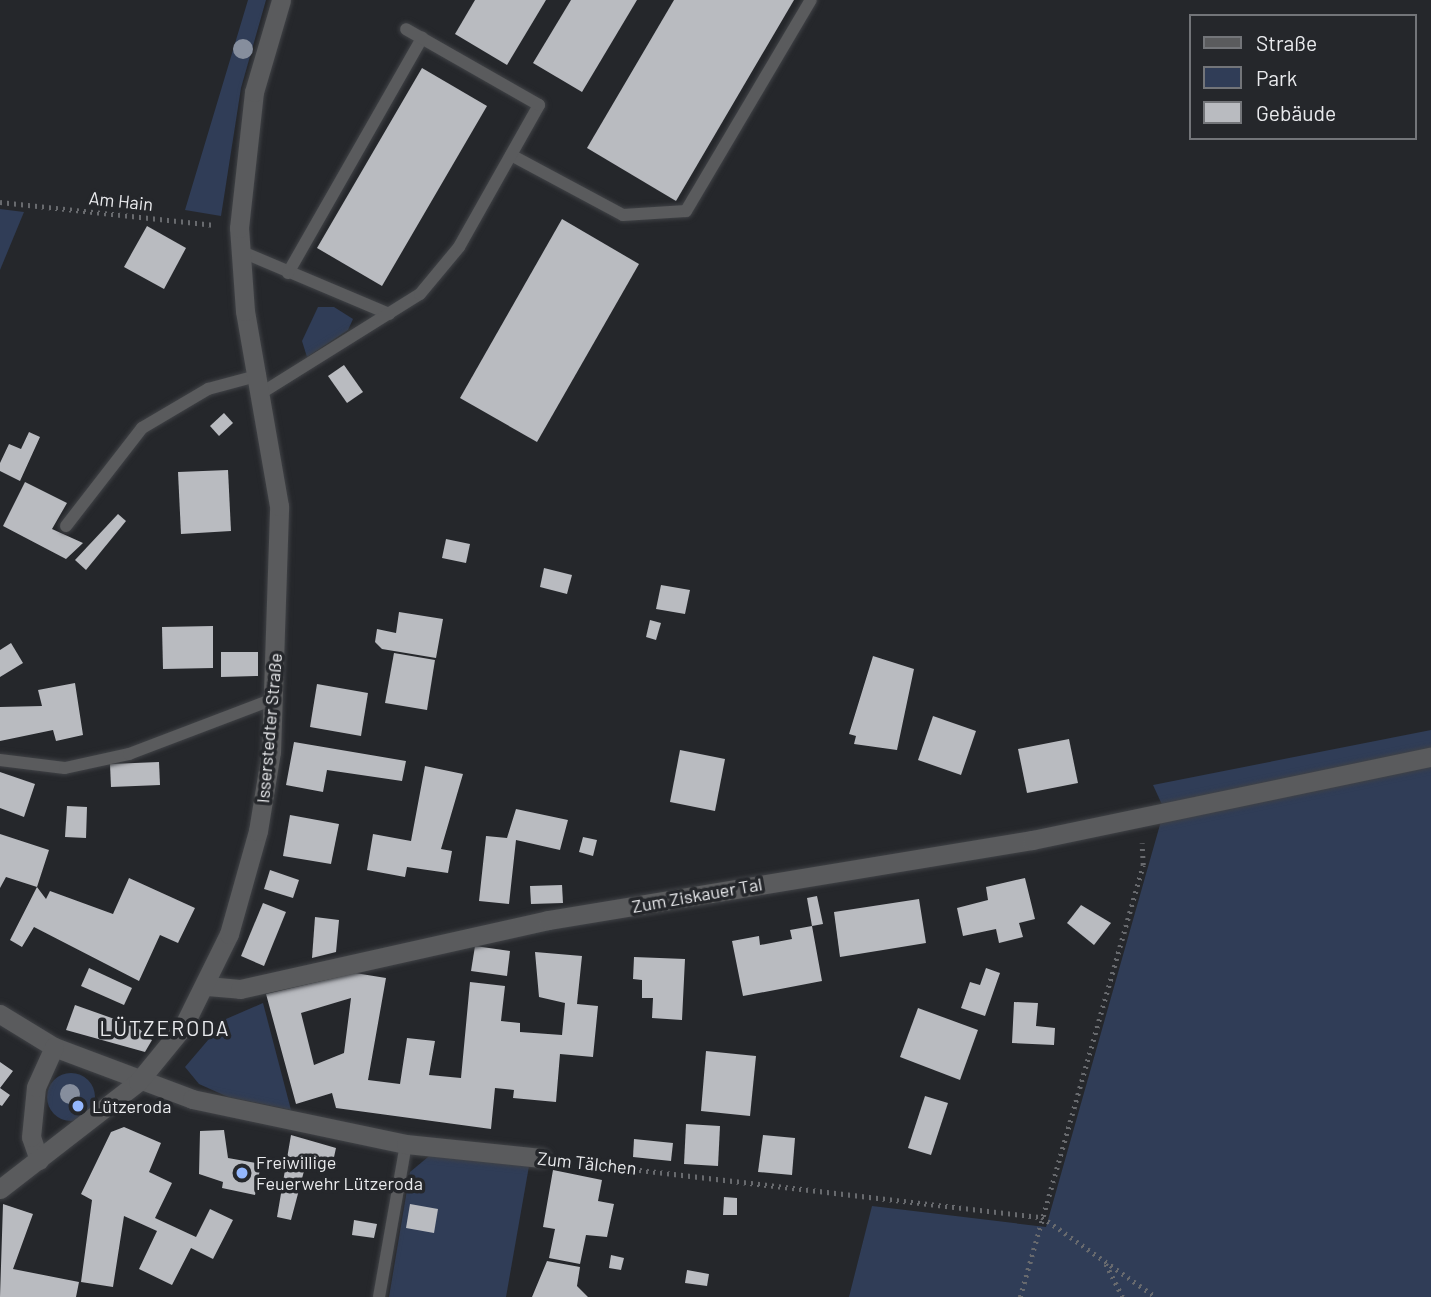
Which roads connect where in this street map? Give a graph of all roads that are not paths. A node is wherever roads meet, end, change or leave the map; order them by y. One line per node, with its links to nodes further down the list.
1 (281, 0): 6 (street, Isserstedter Straße)
2 (811, 0): 5 (lane)
3 (405, 29): 4 (lane)
4 (422, 38): 5 (lane); 7 (lane)
5 (511, 155): 8 (lane)
6 (240, 251): 7 (lane); 9 (street, Isserstedter Straße)
7 (288, 273): 8 (lane)
8 (389, 314): 9 (lane)
9 (261, 383): 10 (lane); 11 (street, Isserstedter Straße)
10 (66, 526)
11 (274, 699): 13 (lane); 14 (street, Isserstedter Straße)
12 (1431, 757): 14 (street, Zum Ziskauer Tal)
13 (0, 760)
14 (207, 986): 17 (street, Isserstedter Straße)
15 (0, 1014): 16 (street, Zum Tälchen)
16 (54, 1047): 17 (street, Zum Tälchen); 20 (street)
17 (138, 1083): 18 (street, Zum Tälchen); 20 (street, Isserstedter Straße)
18 (406, 1143): 19 (street, Zum Tälchen); 22 (lane)
19 (541, 1158)
20 (39, 1160): 21 (street, Isserstedter Straße)
21 (0, 1189)
22 (379, 1297)

